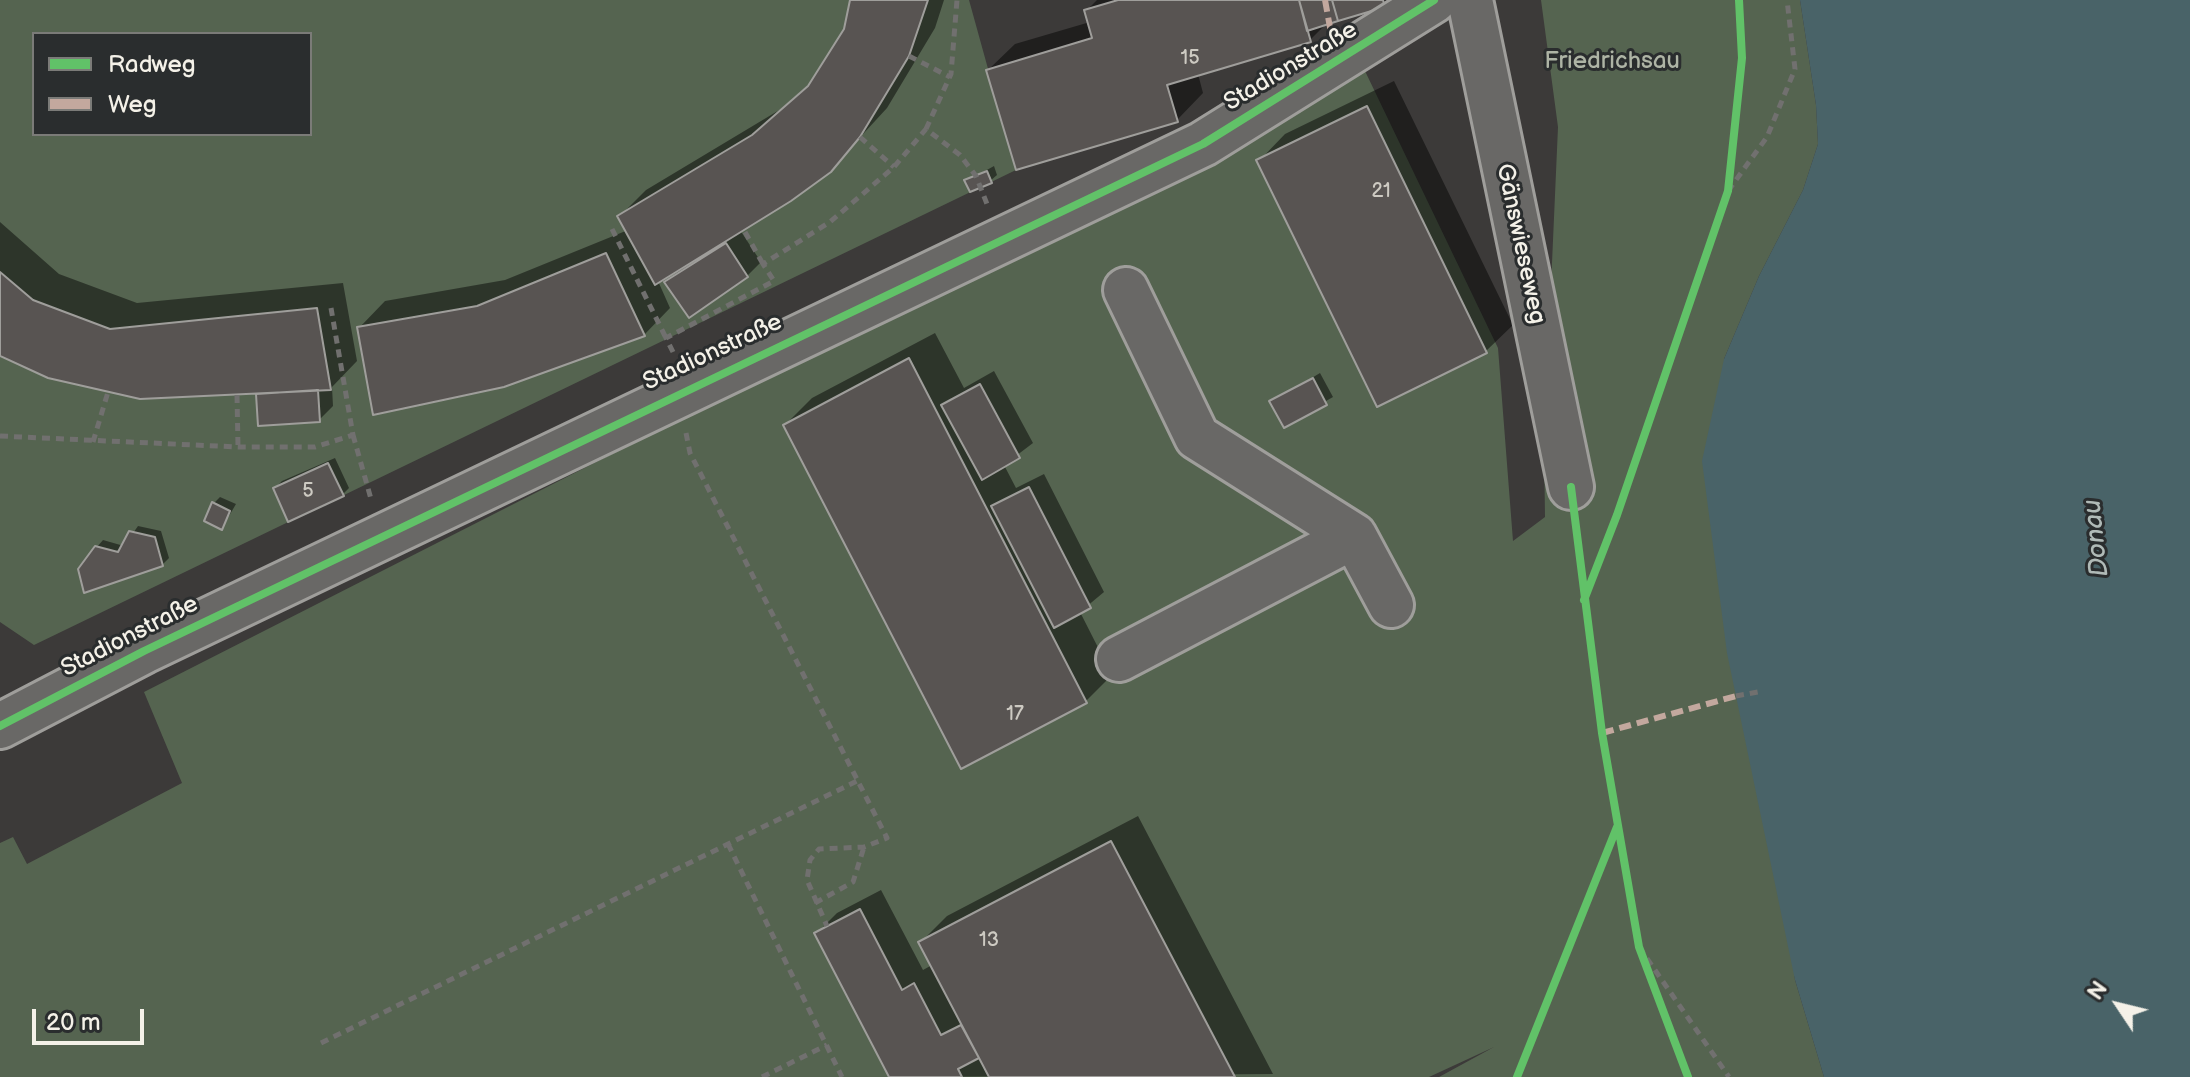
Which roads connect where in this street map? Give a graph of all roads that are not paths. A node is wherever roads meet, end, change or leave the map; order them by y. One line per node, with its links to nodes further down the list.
1 (1434, 0): 8 (street, Stadionstraße)
2 (1470, 0): 4 (street, Gänswieseweg)
3 (1126, 290): 5 (street)
4 (1571, 487)
5 (1354, 536): 6 (street); 7 (street)
6 (1391, 605)
7 (1119, 659)
8 (0, 726)

